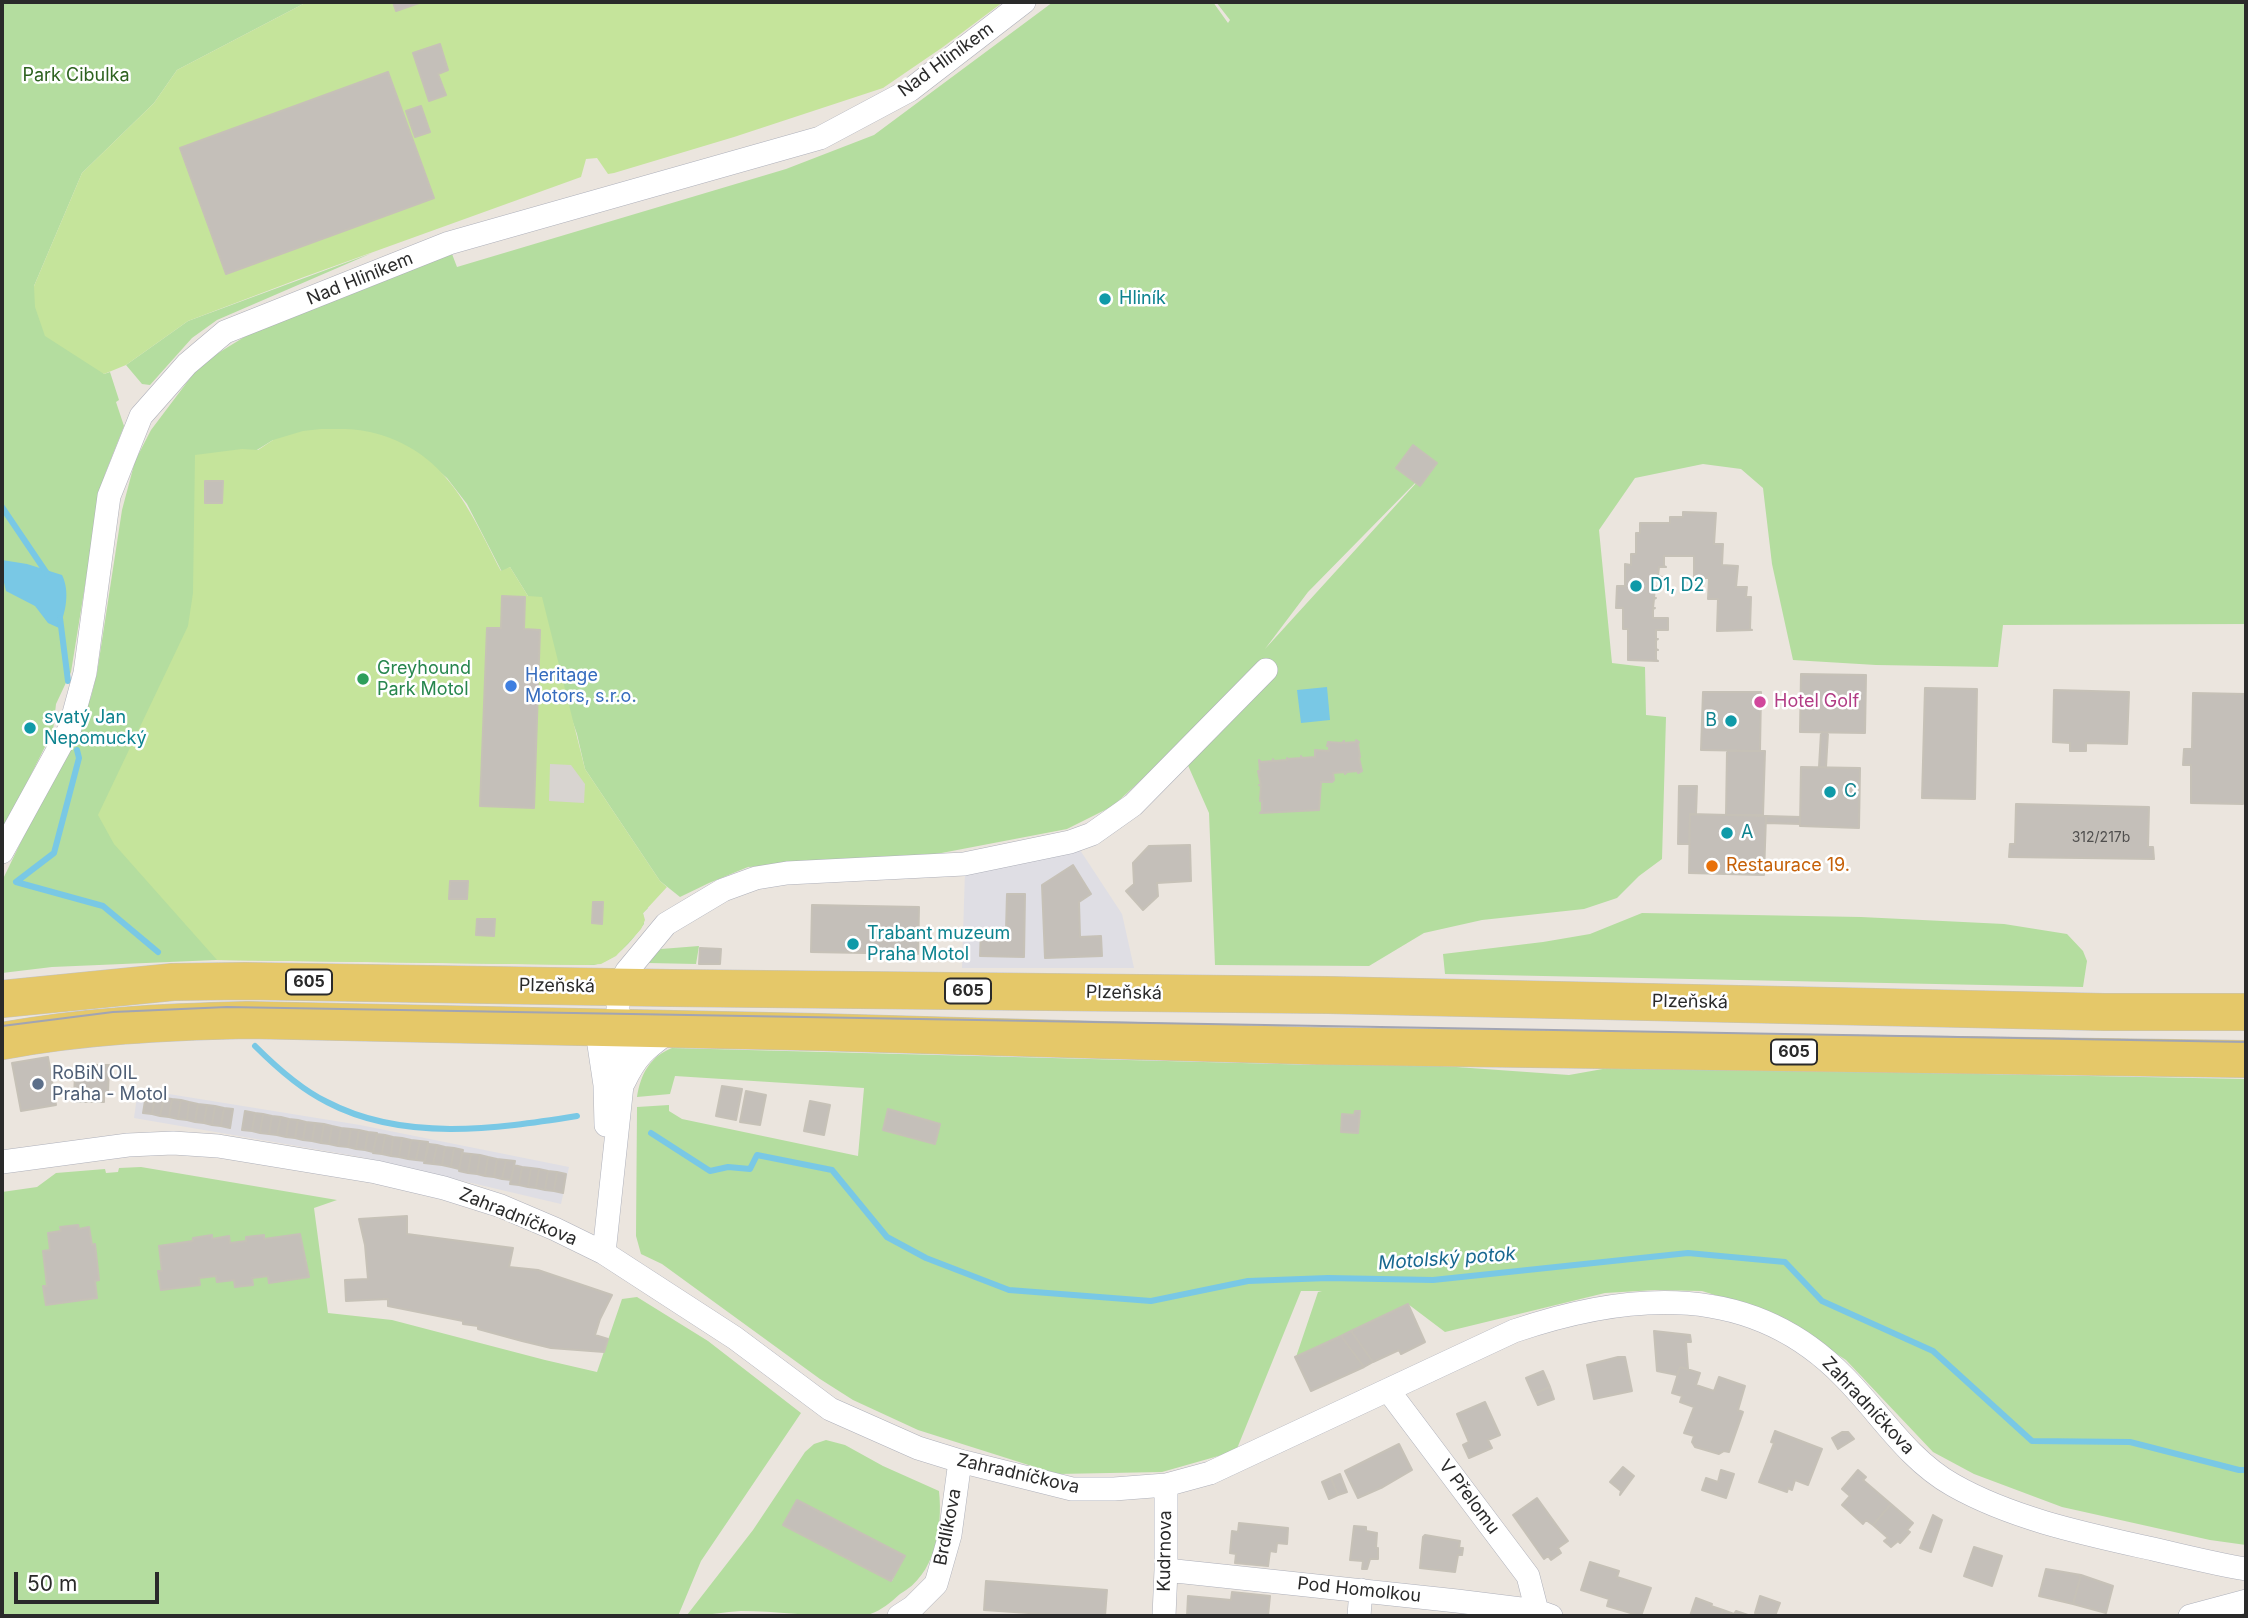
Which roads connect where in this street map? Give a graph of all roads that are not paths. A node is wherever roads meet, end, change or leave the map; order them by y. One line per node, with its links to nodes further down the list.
1 (1024, 2): 3 (street, Nad Hliníkem)
2 (1266, 670): 6 (street)
3 (2, 852)
4 (2, 999): 6 (main road, Plzeňská / 605)
5 (2246, 1012): 6 (main road, Plzeňská / 605)
6 (616, 1014): 7 (main road, Plzeňská / 605); 8 (main road, Plzeňská / 605); 11 (street)
7 (566, 1028): 9 (main road, Plzeňská / 605); 11 (street)
8 (671, 1030): 10 (main road, Plzeňská / 605); 11 (street)
9 (2, 1041)
10 (2246, 1059)
11 (613, 1085): 13 (street)
12 (2, 1162): 13 (street, Zahradníčkova)
13 (604, 1253): 15 (street, Zahradníčkova)
14 (1388, 1390): 16 (street, Zahradníčkova); 17 (street, Zahradníčkova); 21 (street, V Přelomu)
15 (960, 1461): 16 (street, Zahradníčkova); 22 (street, Brdlíkova)
16 (1166, 1485): 18 (street, Kudrnova)
17 (2246, 1569)
18 (1166, 1570): 19 (street, Pod Homolkou); 23 (street, Kudrnova)
19 (1361, 1590): 21 (street, Pod Homolkou); 24 (street)
20 (2246, 1601): 25 (street)
21 (1544, 1614)
22 (899, 1616)
23 (1164, 1616)
24 (1359, 1616)
25 (2190, 1616)

